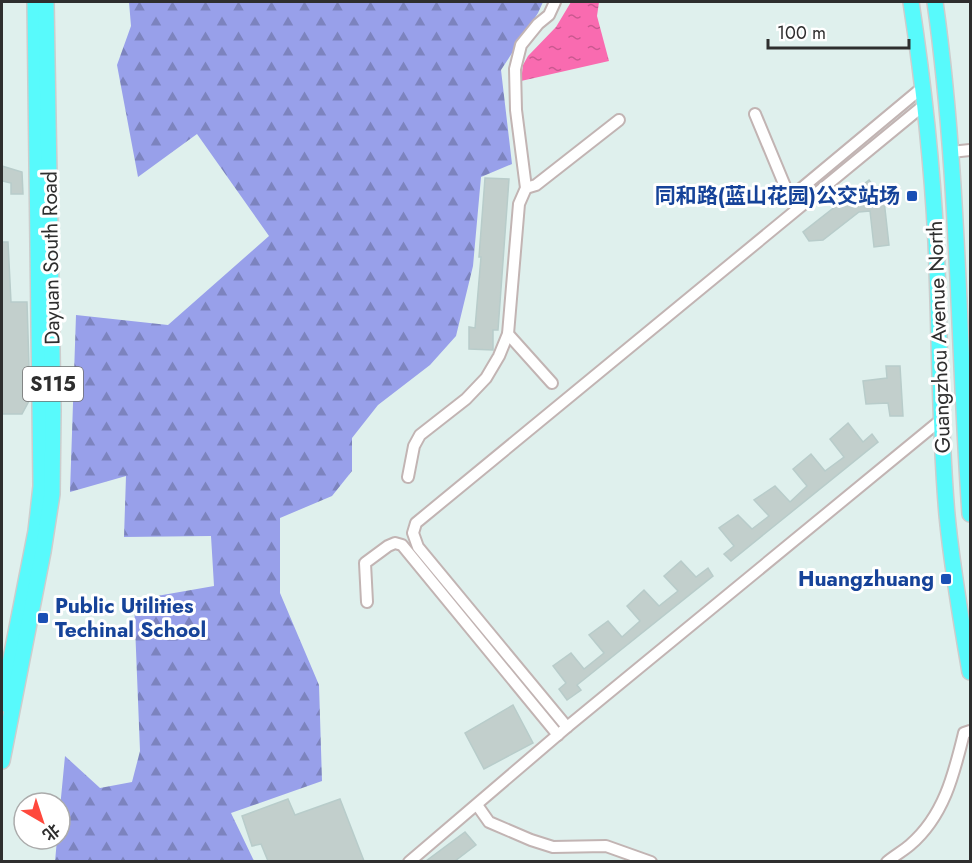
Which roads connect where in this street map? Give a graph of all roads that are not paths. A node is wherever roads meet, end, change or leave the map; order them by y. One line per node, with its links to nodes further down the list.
1 (35, 2): 22 (main road, Dayuan South Road / S115)
2 (45, 2): 26 (main road, Dayuan South Road / S115)
3 (555, 2): 12 (street)
4 (911, 2): 6 (main road, Guangzhou Avenue North)
5 (934, 2): 11 (main road, Guangzhou Avenue North)
6 (923, 87): 7 (main road, Guangzhou Avenue North); 8 (street)
7 (924, 105): 16 (main road, Guangzhou Avenue North); 23 (street)
8 (755, 114)
9 (619, 120): 12 (street)
10 (970, 150): 11 (street)
11 (951, 152): 14 (main road, Guangzhou Avenue North)
12 (526, 188): 13 (street)
13 (508, 334): 15 (street); 17 (street)
14 (966, 339): 18 (main road, Guangzhou Avenue North)
15 (552, 383)
16 (942, 419): 20 (main road, Guangzhou Avenue North); 23 (street)
17 (408, 477)
18 (970, 514)
19 (367, 602): 25 (street)
20 (965, 612): 21 (main road, Guangzhou Avenue North)
21 (970, 672)
22 (2, 704)
23 (567, 727): 25 (street)
24 (970, 731): 30 (street)
25 (558, 735): 27 (street)
26 (2, 761)
27 (477, 805): 28 (street); 29 (street)
28 (409, 861)
29 (651, 861)
30 (887, 861)

